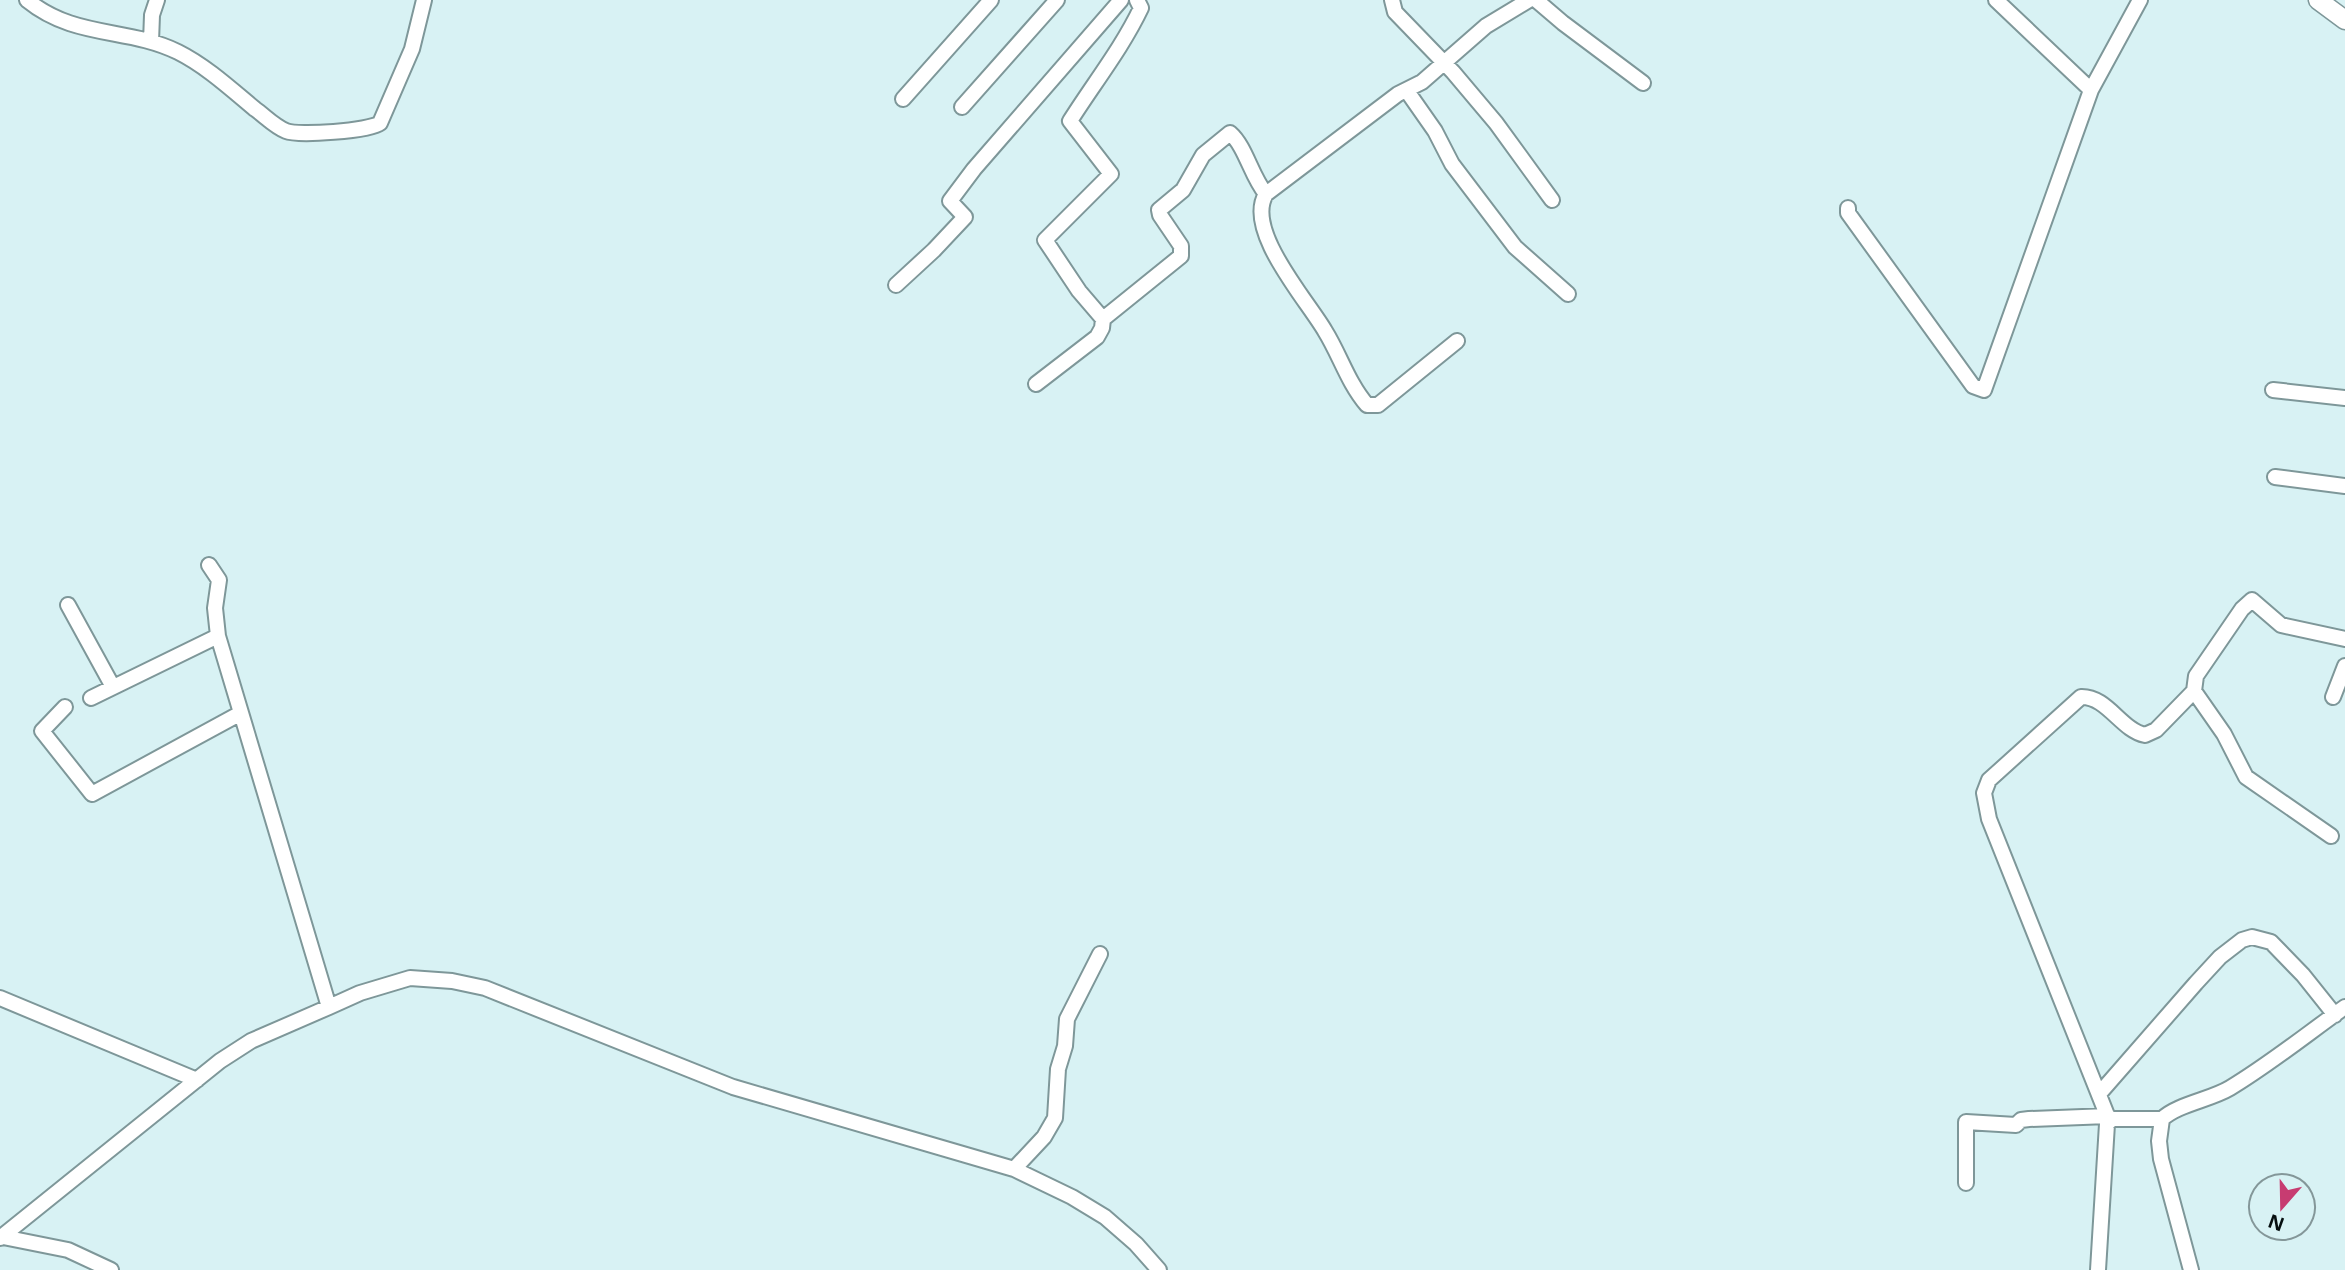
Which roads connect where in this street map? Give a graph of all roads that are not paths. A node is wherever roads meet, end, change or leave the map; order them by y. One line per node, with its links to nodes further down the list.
1 (27, 0): 15 (street)
2 (157, 0): 15 (street)
3 (424, 0): 15 (street)
4 (991, 0): 20 (street)
5 (1057, 0): 21 (street)
6 (1121, 0): 25 (street)
7 (1137, 0): 27 (street)
8 (1391, 0): 16 (street)
9 (1529, 0): 16 (street)
10 (1536, 0): 17 (street)
11 (1996, 0): 18 (street)
12 (2140, 0): 18 (street)
13 (2318, 0): 14 (main road)
14 (2345, 20)
15 (151, 43)
16 (1442, 63): 19 (street); 23 (street)
17 (1643, 83)
18 (2091, 90): 24 (street)
19 (1407, 91): 22 (street); 26 (street)
20 (903, 99)
21 (962, 107)
22 (1266, 194): 27 (street); 28 (street)
23 (1552, 200)
24 (1848, 208)
25 (896, 285)
26 (1568, 294)
27 (1103, 319): 29 (street)
28 (1457, 341)
29 (1036, 384)
30 (2273, 390): 31 (street)
31 (2345, 398)
32 (2275, 477): 33 (street)
33 (2345, 486)
34 (209, 565): 36 (street)
35 (68, 605): 39 (street)
36 (218, 636): 39 (street); 44 (street)
37 (2345, 639): 40 (street)
38 (2345, 666): 41 (street)
39 (113, 687): 42 (street)
40 (2194, 691): 45 (street); 51 (street)
41 (2333, 697)
42 (91, 698)
43 (65, 708): 44 (street)
44 (242, 713): 48 (street)
45 (2332, 836)
46 (1100, 954): 54 (street)
47 (0, 998): 50 (street)
48 (329, 1007): 50 (street); 54 (street)
49 (2342, 1011): 51 (street); 53 (street)
50 (197, 1080): 56 (street)
51 (2099, 1094): 52 (street)
52 (2108, 1118): 53 (street); 55 (street); 59 (street)
53 (2162, 1119): 60 (street)
54 (1014, 1169): 58 (street)
55 (1966, 1183)
56 (2, 1238): 57 (street)
57 (111, 1270)
58 (1159, 1270)
59 (2098, 1270)
60 (2191, 1270)

